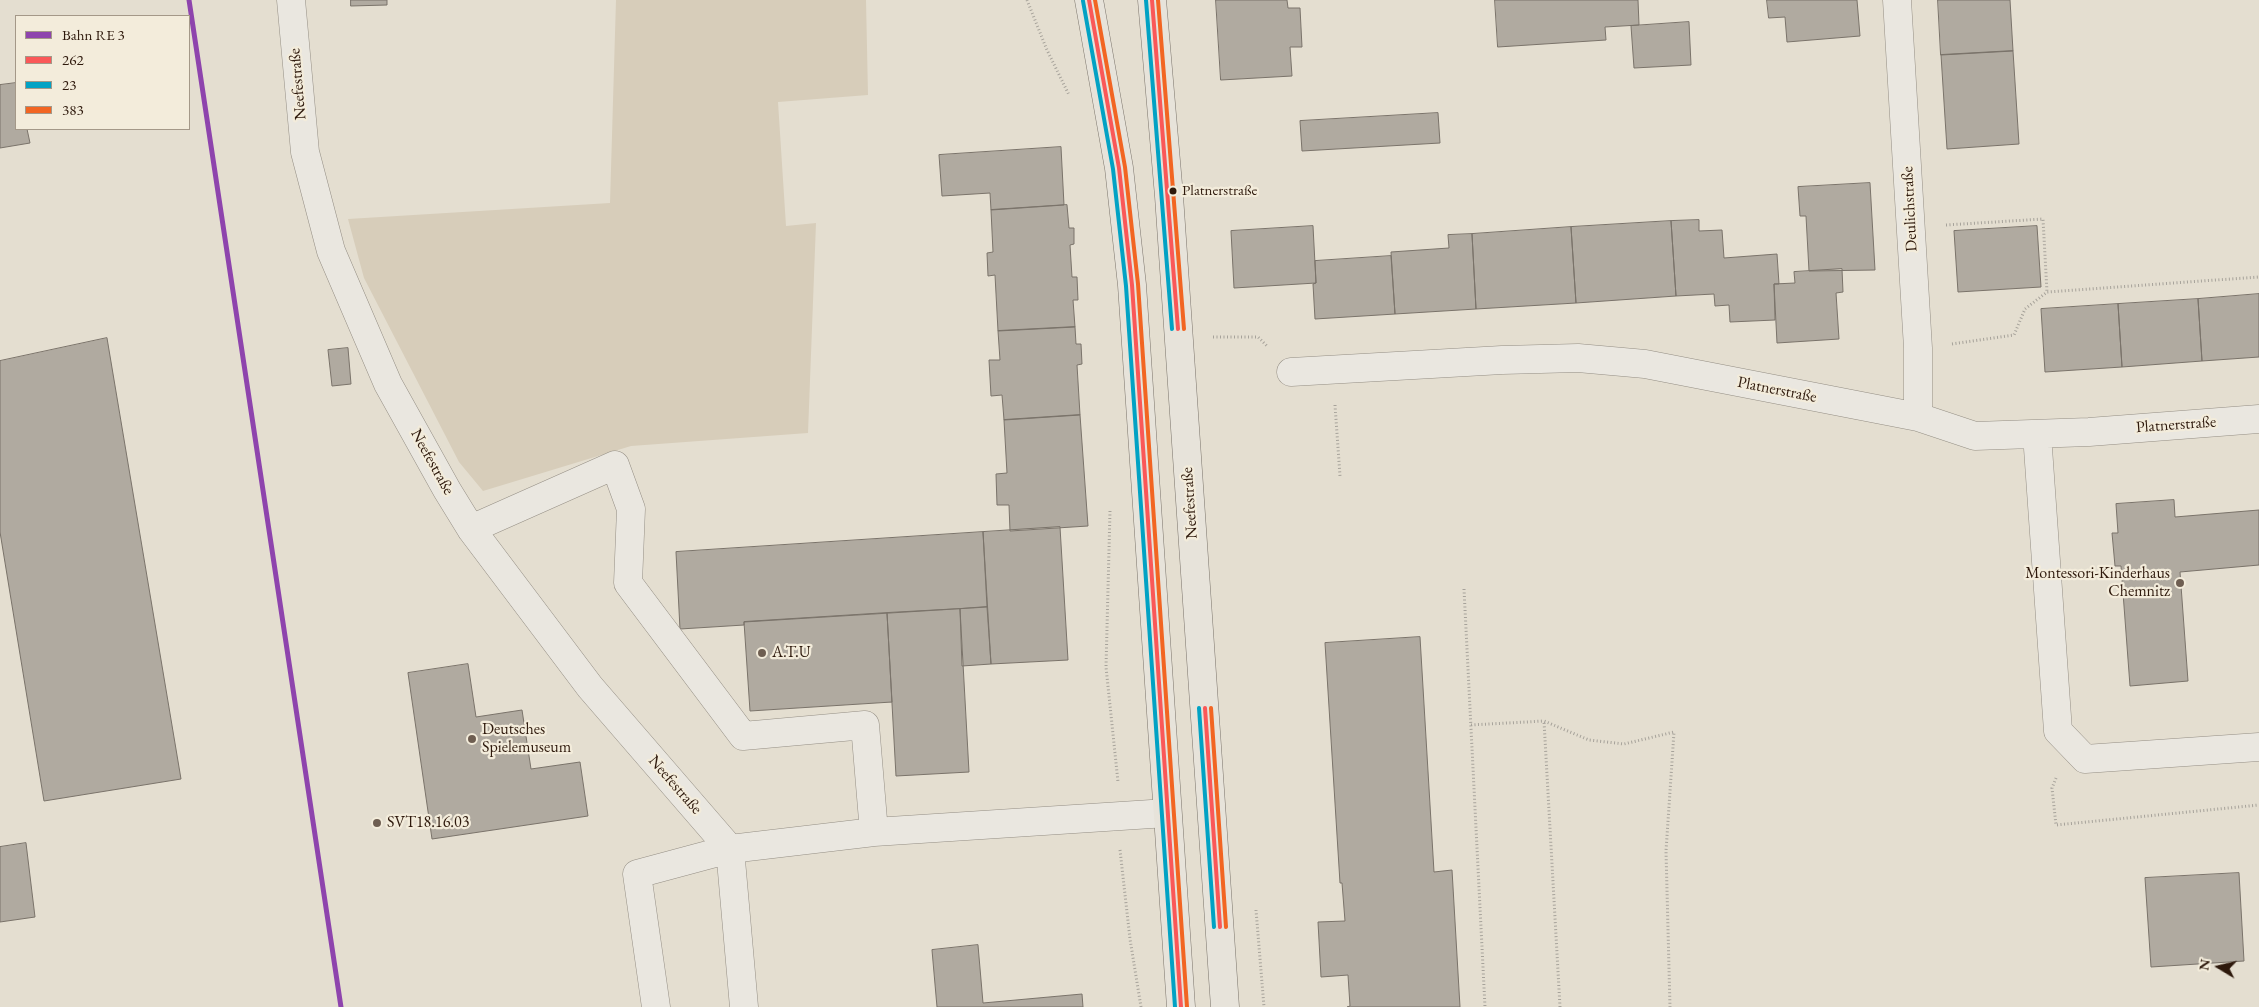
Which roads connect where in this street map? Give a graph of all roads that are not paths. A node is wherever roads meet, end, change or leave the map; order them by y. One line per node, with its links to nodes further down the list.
1 (291, 0): 9 (street, Neefestraße)
2 (1089, 0): 11 (main road)
3 (1152, 0): 17 (main road, Neefestraße)
4 (1897, 0): 6 (street, Deulichstraße)
5 (1291, 372): 6 (street, Platnerstraße)
6 (1918, 417): 8 (street, Platnerstraße)
7 (2259, 419): 8 (street, Platnerstraße)
8 (2037, 434): 10 (street)
9 (471, 529): 12 (street); 13 (street, Neefestraße)
10 (2259, 747)
11 (1167, 813): 12 (street); 16 (main road)
12 (874, 832): 13 (street)
13 (730, 849): 14 (street); 15 (street)
14 (656, 1007)
15 (744, 1007)
16 (1181, 1007)
17 (1225, 1007)

